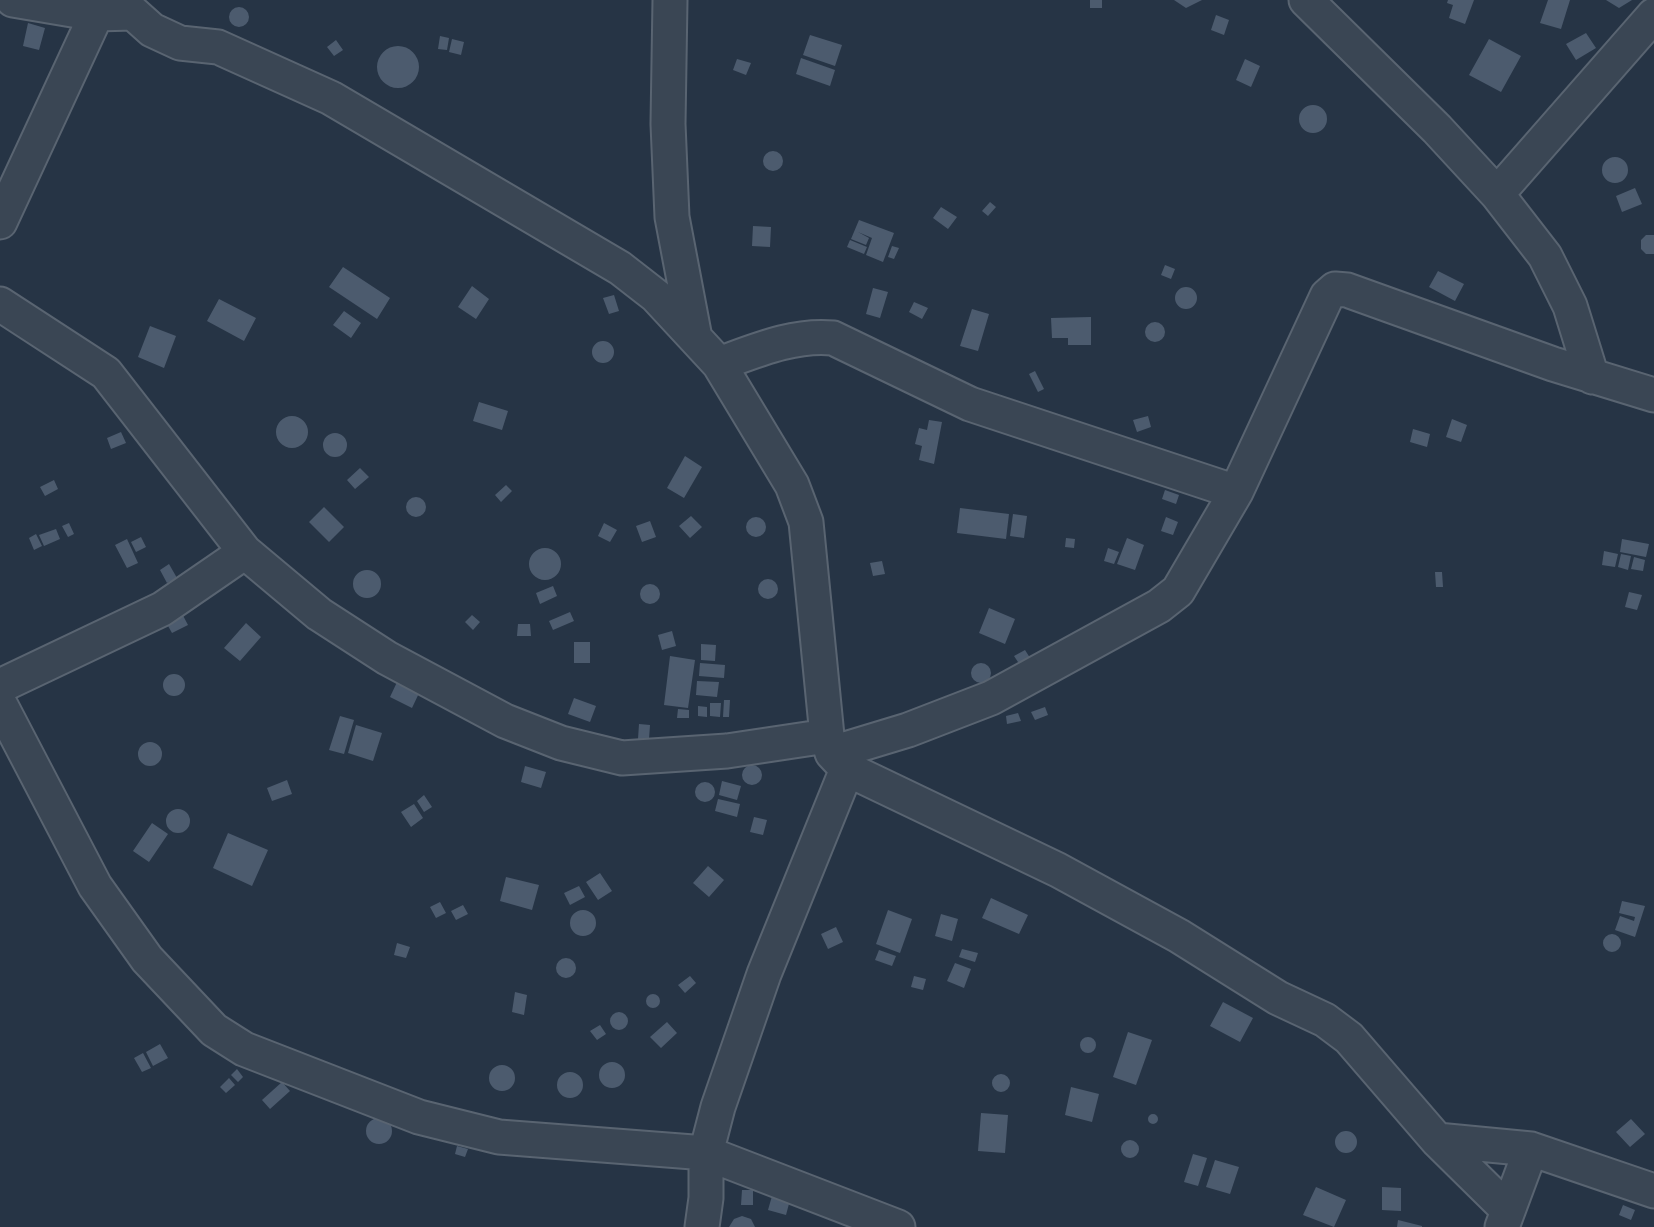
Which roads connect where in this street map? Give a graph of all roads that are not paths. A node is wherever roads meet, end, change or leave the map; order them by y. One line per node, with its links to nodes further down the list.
1 (13, 0): 4 (street)
2 (670, 0): 9 (street)
3 (1306, 0): 6 (street)
4 (114, 7): 7 (street); 9 (street)
5 (1651, 23): 6 (street)
6 (1497, 194): 11 (street)
7 (0, 222)
8 (0, 304): 14 (street)
9 (695, 338): 10 (street)
10 (719, 364): 13 (street); 17 (street)
11 (1592, 377): 12 (street); 13 (street)
12 (1654, 395)
13 (1236, 492): 17 (street)
14 (245, 552): 15 (street); 17 (street)
15 (0, 686)
16 (0, 704): 20 (street)
17 (835, 752): 18 (street); 20 (street)
18 (1437, 1140): 19 (street); 22 (street)
19 (1531, 1149): 21 (street); 22 (street)
20 (706, 1153): 23 (street); 24 (street)
21 (1654, 1191)
22 (1505, 1219)
23 (702, 1227)
24 (898, 1227)

